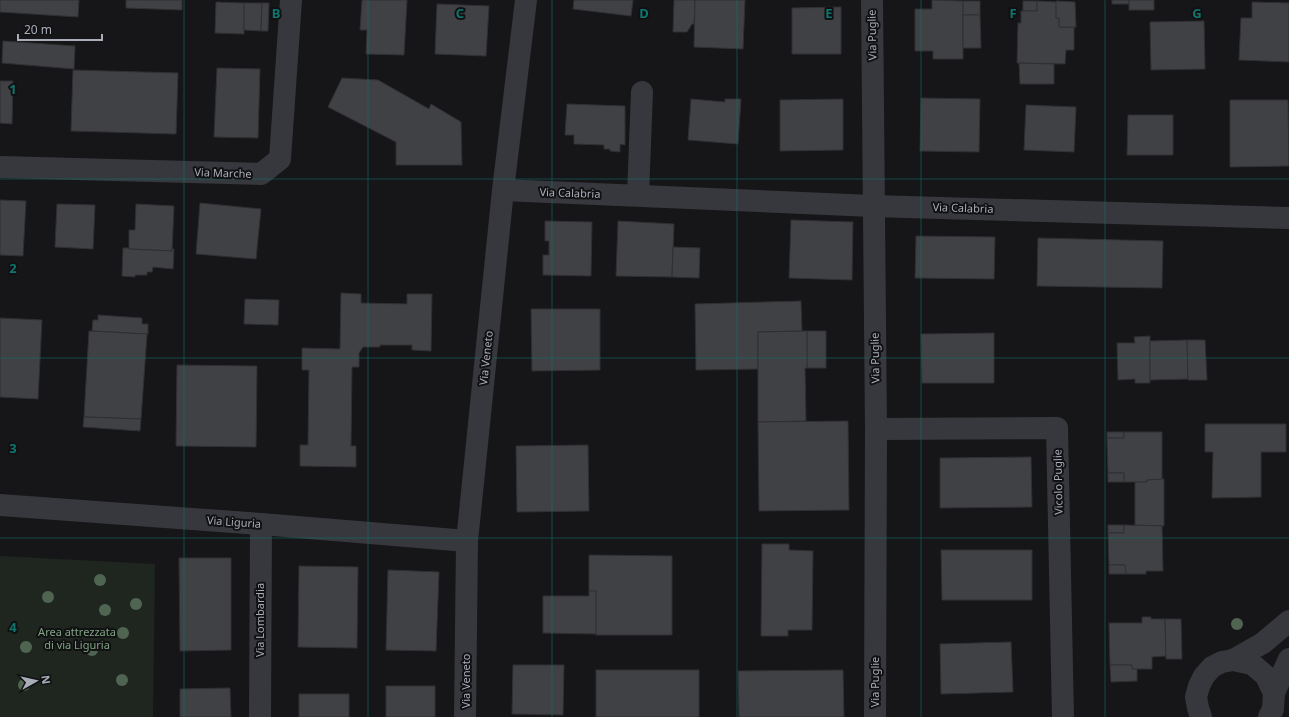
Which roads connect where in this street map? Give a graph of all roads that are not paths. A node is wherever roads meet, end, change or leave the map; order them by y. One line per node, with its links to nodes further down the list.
1 (291, 0): 5 (street, Via Marche)
2 (526, 0): 6 (street, Via Veneto)
3 (872, 0): 8 (street, Via Puglie)
4 (642, 92): 7 (street)
5 (0, 167)
6 (503, 190): 7 (street, Via Calabria); 13 (street, Via Veneto)
7 (638, 195): 8 (street, Via Calabria)
8 (873, 206): 9 (street, Via Calabria); 10 (street, Via Puglie)
9 (1289, 218)
10 (876, 429): 20 (street, Via Puglie); 21 (street, Vicolo Puglie)
11 (0, 505): 12 (street, Via Liguria)
12 (261, 524): 13 (street, Via Liguria); 18 (street, Via Lombardia)
13 (467, 541): 19 (street, Via Veneto)
14 (1289, 621): 16 (street)
15 (1289, 659): 17 (street)
16 (1233, 660): 17 (street); 22 (street)
17 (1274, 693): 23 (street)
18 (260, 717)
19 (465, 717)
20 (875, 717)
21 (1063, 717)
22 (1201, 717)
23 (1269, 717)

